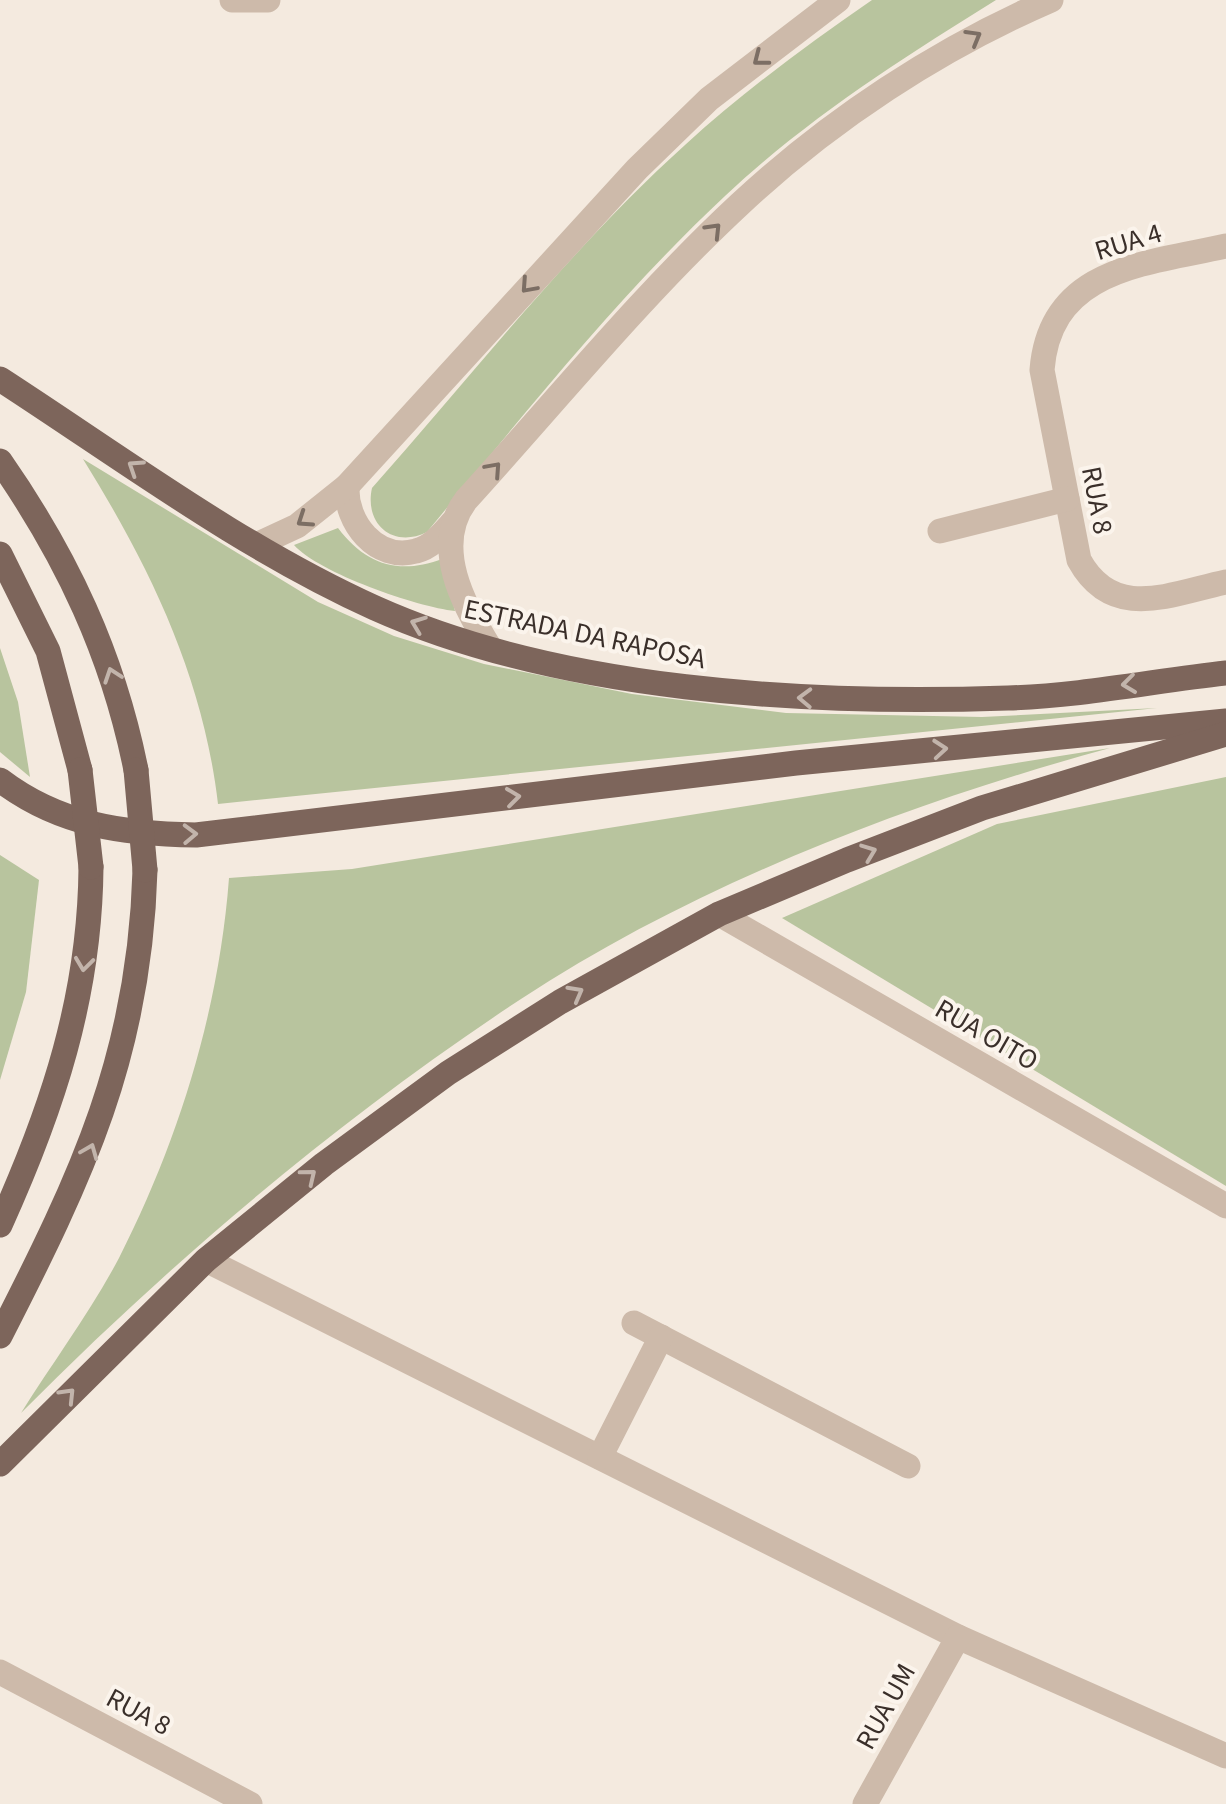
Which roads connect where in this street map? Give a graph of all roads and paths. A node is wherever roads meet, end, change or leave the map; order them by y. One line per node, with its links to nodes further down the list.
1 (232, 0): 2 (street)
2 (268, 0)
3 (838, 0): 9 (street, one-way to 9)
4 (1051, 0): 11 (street, one-way to 4)
5 (1226, 246): 6 (street, RUA 4)
6 (1042, 370): 10 (street, RUA 8)
7 (0, 379): 13 (main road, ESTRADA DA RAPOSA, one-way to 7)
8 (0, 462): 26 (main road, one-way to 8, bridge)
9 (347, 486): 11 (street); 13 (street, one-way to 13)
10 (1068, 499): 12 (street); 15 (street, RUA 8)
11 (453, 522): 16 (street)
12 (940, 531)
13 (256, 544): 16 (main road, ESTRADA DA RAPOSA, one-way to 13)
14 (0, 554): 23 (main road, one-way to 23, bridge)
15 (1226, 582)
16 (490, 648): 17 (main road, ESTRADA DA RAPOSA, one-way to 16)
17 (1226, 673)
18 (1226, 720): 20 (main road, one-way to 18)
19 (1226, 734): 21 (main road, one-way to 19)
20 (0, 780)
21 (718, 914): 22 (street, RUA OITO); 24 (main road, one-way to 21)
22 (1226, 1206)
23 (0, 1226)
24 (206, 1260): 28 (street); 29 (main road, one-way to 24)
25 (634, 1323): 27 (street)
26 (0, 1336)
27 (661, 1336): 28 (street); 30 (street)
28 (600, 1457): 31 (street)
29 (0, 1464)
30 (908, 1466)
31 (958, 1636): 33 (street); 35 (street, RUA UM)
32 (0, 1672): 34 (street, RUA 8)
33 (1226, 1756)
34 (250, 1804)
35 (865, 1804)

